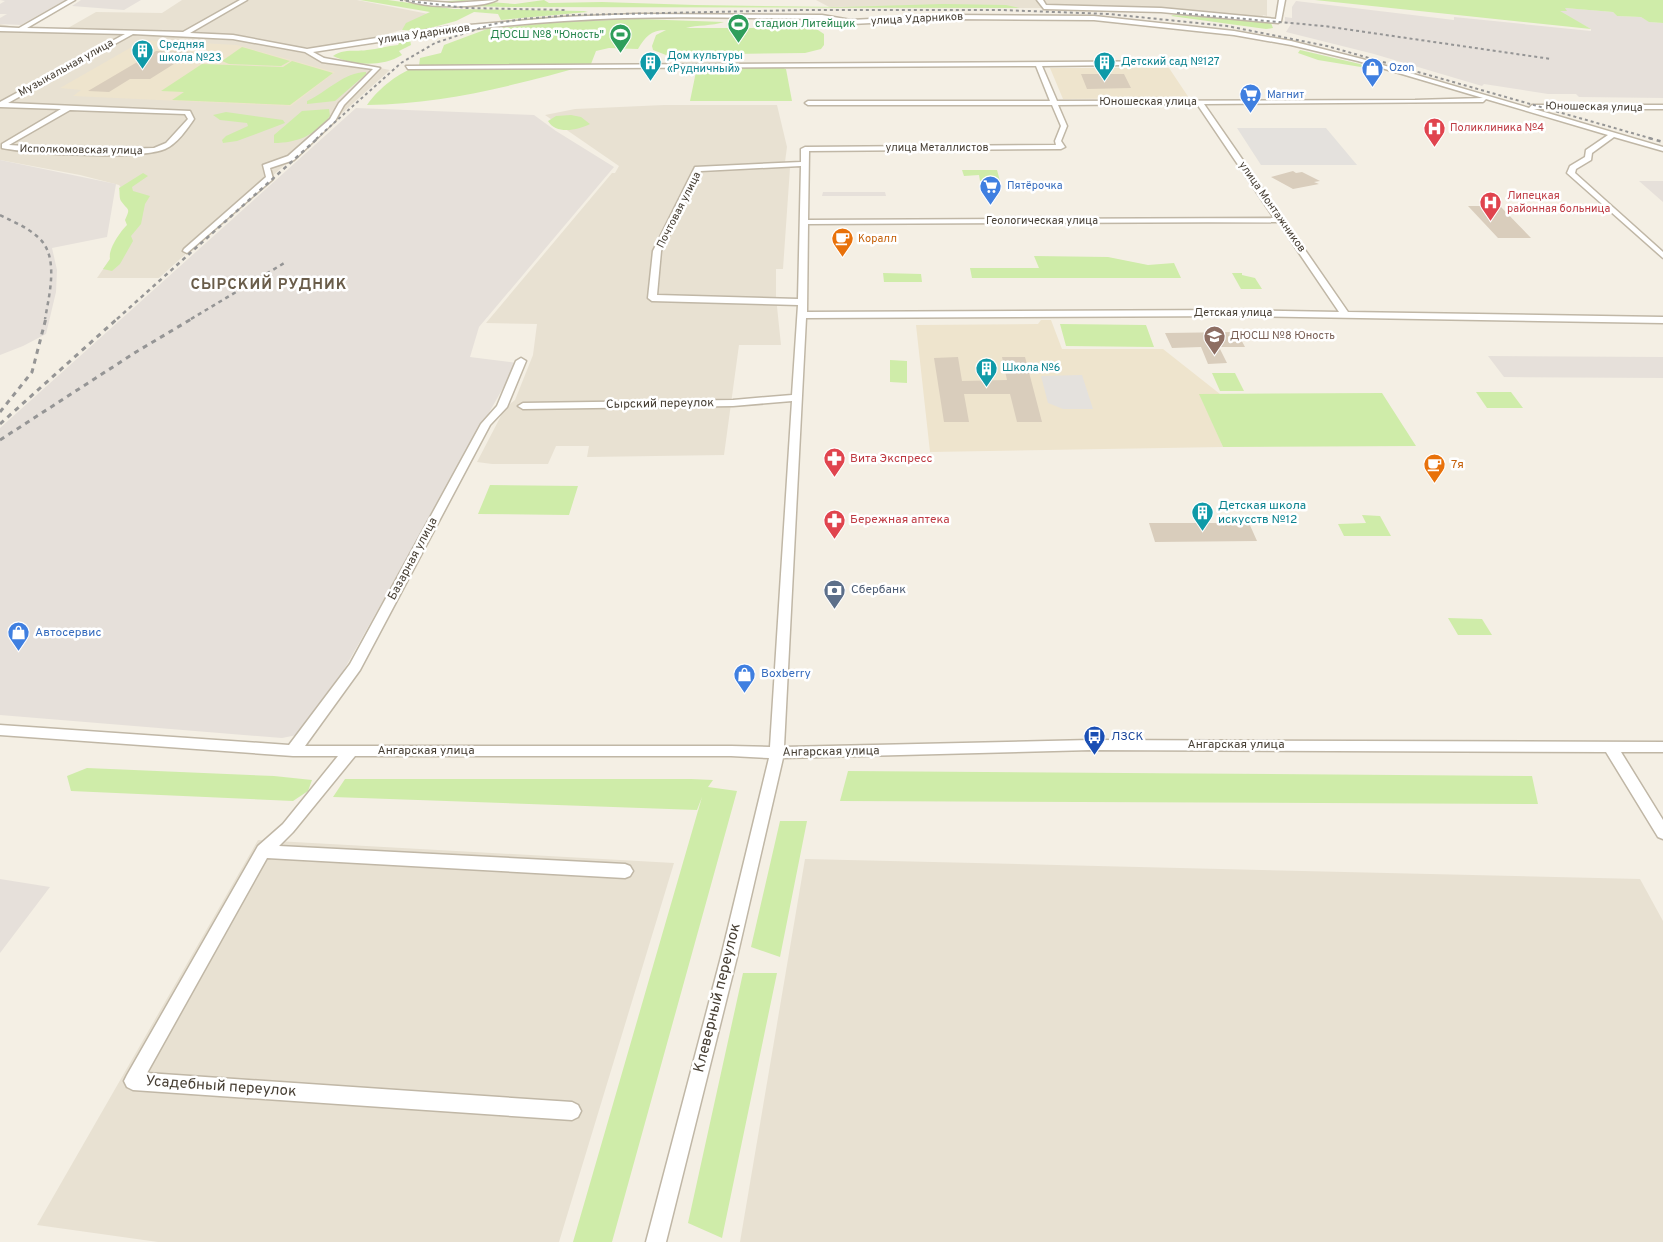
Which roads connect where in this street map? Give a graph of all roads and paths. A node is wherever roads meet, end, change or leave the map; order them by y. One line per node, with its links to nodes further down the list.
1 (72, 0): 8 (street)
2 (244, 0): 10 (street)
3 (409, 0): 4 (street)
4 (494, 0)
5 (1040, 0): 6 (street)
6 (1282, 0)
7 (0, 29): 8 (street, улица Ударников)
8 (21, 29): 9 (street, улица Ударников)
9 (132, 32): 10 (street, улица Ударников); 20 (street, Музыкальная улица)
10 (184, 34): 12 (street, улица Ударников)
11 (1267, 38): 12 (street, улица Ударников); 16 (street, Юношеская улица)
12 (307, 51): 30 (street)
13 (1038, 63): 14 (street); 15 (street); 18 (street)
14 (1205, 63)
15 (408, 67)
16 (1488, 99): 17 (street, Юношеская улица); 23 (street, Юношеская улица)
17 (1198, 101): 18 (street, Юношеская улица); 28 (street, улица Монтажников)
18 (1054, 102): 19 (street, Юношеская улица); 25 (street, улица Металлистов)
19 (808, 103)
20 (0, 105): 22 (street)
21 (1663, 107): 23 (street, Юношеская улица)
22 (68, 108): 22 (street, Исполкомовская улица)
23 (1525, 109): 24 (street, Юношеская улица)
24 (1614, 134): 26 (street, Юношеская улица); 31 (street)
25 (805, 149): 27 (street, Клеверный переулок)
26 (1663, 149)
27 (805, 164): 29 (street, Клеверный переулок); 32 (street, Почтовая улица)
28 (1280, 220): 29 (street, Геологическая улица); 33 (street, улица Монтажников)
29 (804, 222): 32 (street, Клеверный переулок)
30 (187, 252)
31 (1663, 256)
32 (801, 302): 34 (street, Клеверный переулок)
33 (1344, 313): 34 (street, Детская улица); 35 (street, Детская улица)
34 (802, 315): 37 (street, Клеверный переулок)
35 (1663, 320)
36 (521, 361): 42 (street, Базарная улица)
37 (797, 398): 38 (street, Сырский переулок); 44 (street, Клеверный переулок)
38 (523, 406)
39 (0, 730): 42 (street, Ангарская улица)
40 (1610, 747): 41 (street, Ангарская улица); 44 (street, Ангарская улица); 45 (street)
41 (1663, 747)
42 (293, 751): 43 (street, Ангарская улица)
43 (351, 751): 44 (street, Ангарская улица); 46 (street, Усадебный переулок)
44 (777, 753): 49 (street, Клеверный переулок)
45 (1662, 830)
46 (263, 852): 47 (street); 48 (street, Усадебный переулок)
47 (625, 871)
48 (572, 1111)
49 (656, 1242)

